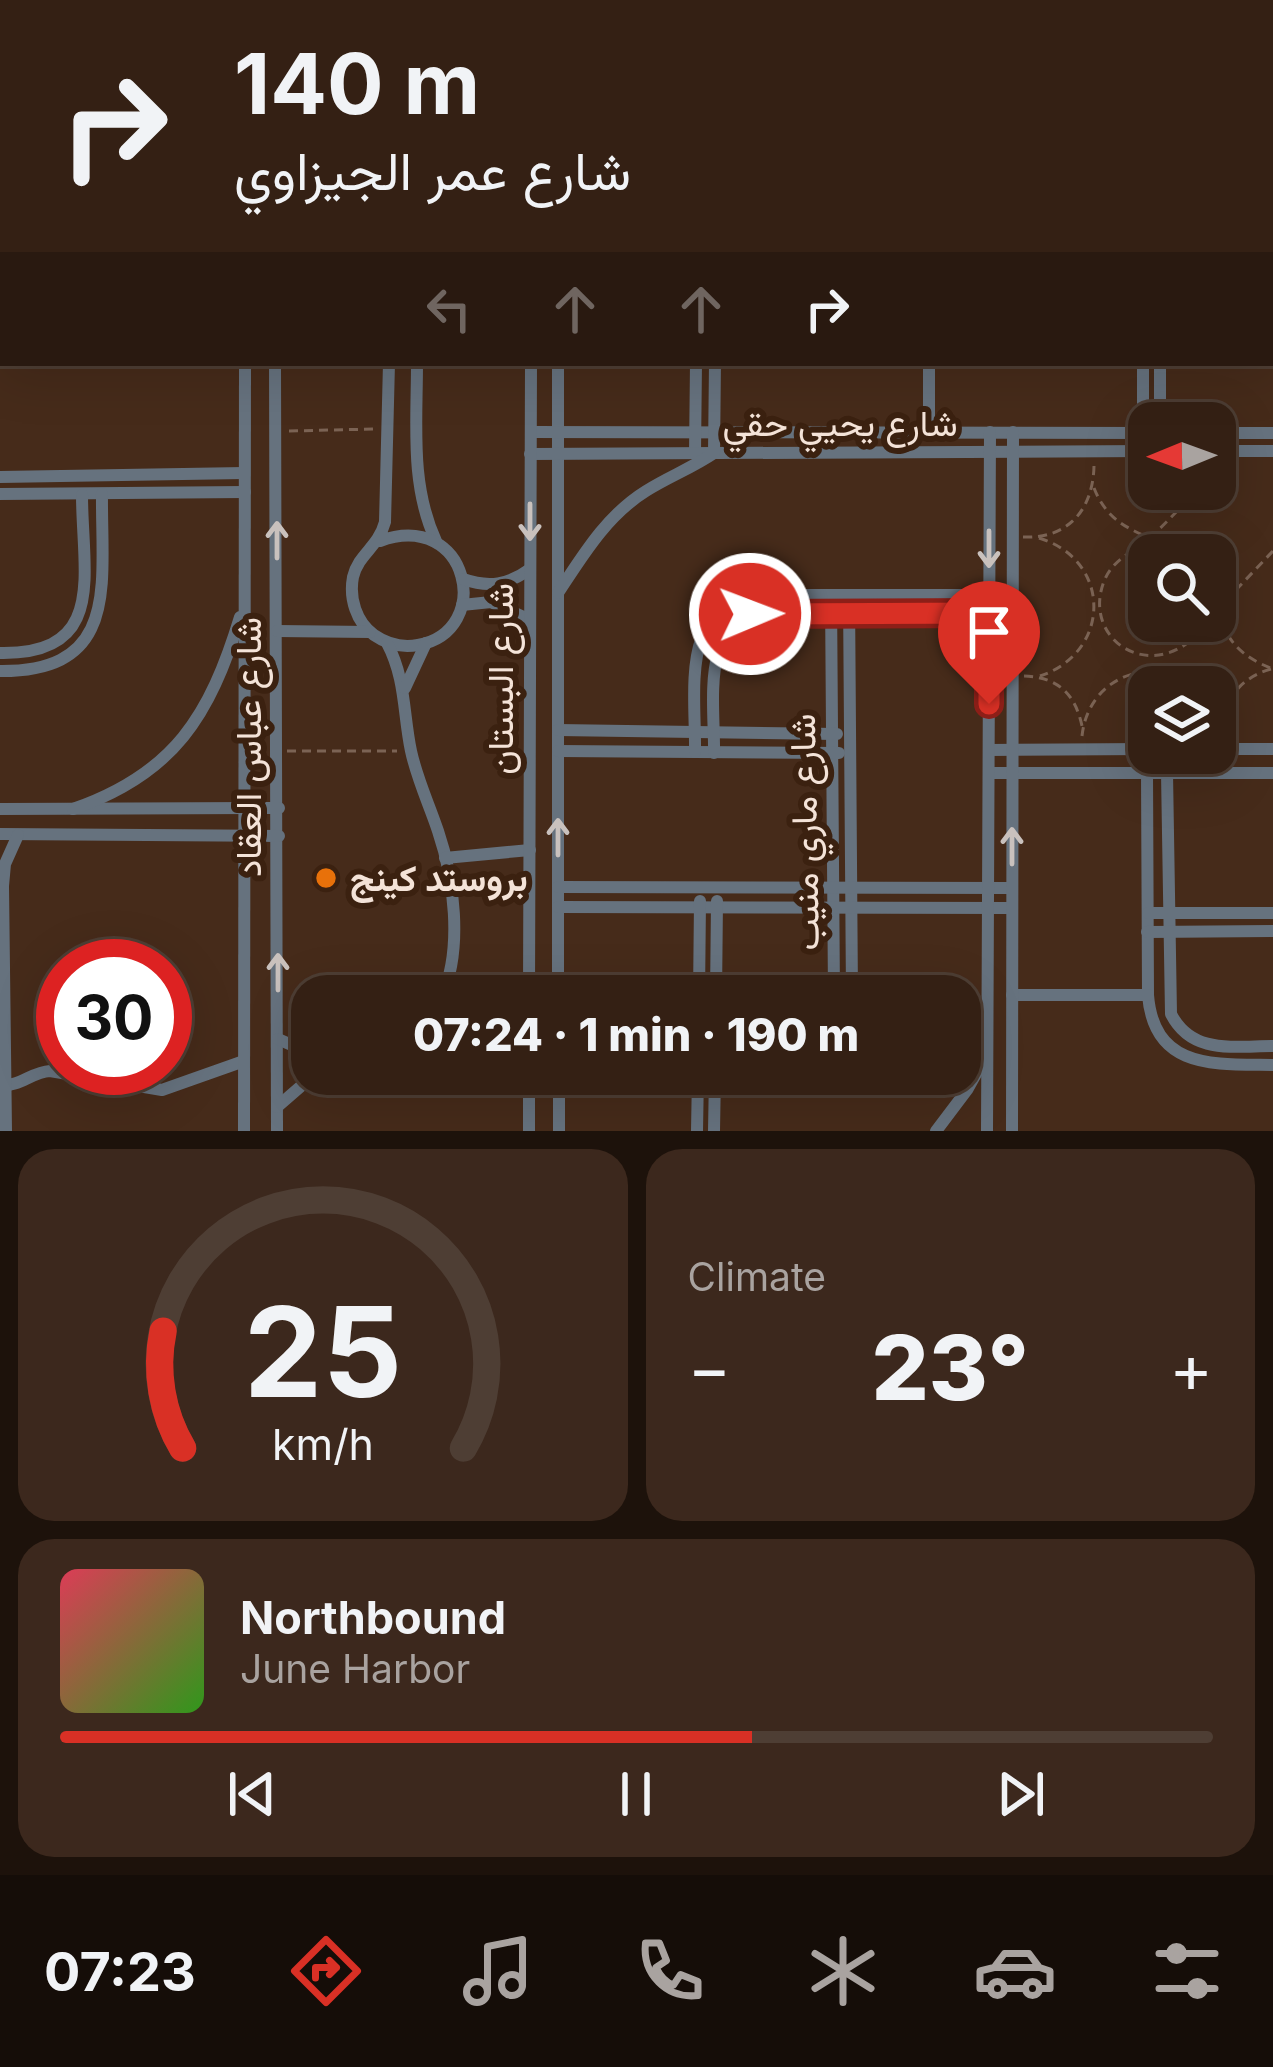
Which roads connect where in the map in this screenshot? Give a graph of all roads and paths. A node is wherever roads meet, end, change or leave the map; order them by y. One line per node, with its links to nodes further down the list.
1 (244, 366): 36 (street, شارع عباس العقاد)
2 (275, 366): 15 (street, شارع عباس العقاد)
3 (389, 366): 14 (street)
4 (417, 366): 47 (street)
5 (531, 366): 16 (street, شارع البستان)
6 (558, 366): 17 (street, شارع البستان)
7 (696, 366): 18 (street)
8 (715, 366): 19 (street)
9 (929, 366): 20 (street)
10 (1143, 366): 12 (street)
11 (1160, 366): 13 (street)
12 (1145, 402)
13 (1160, 402)
14 (388, 429): 15 (path); 46 (street)
15 (276, 431): 64 (street, شارع عباس العقاد, one-way to 15)
16 (531, 432): 17 (street, شارع يحيي حقي); 34 (street, شارع البستان)
17 (558, 432): 18 (street, شارع يحيي حقي); 35 (street, شارع البستان)
18 (696, 432): 19 (street, شارع يحيي حقي); 32 (street)
19 (714, 432): 20 (street, شارع يحيي حقي); 33 (street)
20 (929, 432): 21 (street, شارع يحيي حقي)
21 (990, 432): 22 (street, شارع يحيي حقي); 28 (street)
22 (1012, 432): 23 (street, شارع يحيي حقي); 29 (street)
23 (1128, 433)
24 (1236, 433): 25 (street)
25 (1273, 433)
26 (1236, 451): 27 (street)
27 (1273, 451)
28 (990, 452): 29 (street, شارع يحيي حقي); 33 (street, شارع يحيي حقي); 56 (street, one-way to 56)
29 (1012, 452): 30 (street, شارع يحيي حقي); 75 (street)
30 (1094, 452): 31 (street, شارع يحيي حقي); 38 (path)
31 (1128, 452)
32 (695, 453): 33 (street, شارع يحيي حقي); 35 (street, شارع يحيي حقي)
33 (714, 453): 53 (street)
34 (530, 454): 35 (street, شارع يحيي حقي); 50 (street, شارع البستان, one-way to 50)
35 (558, 454): 53 (street, شارع البستان)
36 (244, 473): 37 (street); 39 (street, شارع عباس العقاد)
37 (0, 477)
38 (1094, 486): 44 (path); 59 (path)
39 (244, 492): 41 (street); 57 (street, شارع عباس العقاد)
40 (0, 494): 42 (street)
41 (102, 494): 42 (street); 73 (street)
42 (82, 495): 70 (street)
43 (1177, 510): 45 (path)
44 (1143, 534)
45 (1154, 534)
46 (380, 541): 47 (street); 65 (street)
47 (436, 541): 51 (street)
48 (1273, 551): 52 (path)
49 (1128, 556): 59 (path)
50 (530, 568): 51 (street); 63 (street, شارع البستان)
51 (463, 579): 58 (street)
52 (1236, 590)
53 (558, 592): 79 (street, شارع البستان)
54 (831, 595): 55 (street); 60 (street, شارع ماري منيب); 80 (street)
55 (849, 595): 56 (street); 61 (street, شارع ماري منيب)
56 (989, 595): 62 (street)
57 (244, 605): 104 (street, شارع عباس العقاد); 106 (street)
58 (462, 605): 63 (street); 69 (street)
59 (1097, 607): 71 (path); 76 (path)
60 (831, 613): 61 (street); 81 (street); 82 (street, شارع ماري منيب)
61 (849, 613): 62 (street); 83 (street, شارع ماري منيب)
62 (989, 613): 88 (street)
63 (530, 620): 111 (street, شارع البستان)
64 (277, 631): 65 (street); 89 (street, شارع عباس العقاد)
65 (370, 632): 68 (street)
66 (1190, 642): 71 (path)
67 (1232, 642): 78 (path)
68 (387, 643): 69 (street); 77 (street)
69 (426, 644): 77 (street)
70 (0, 653)
71 (1144, 656): 72 (path)
72 (1144, 666)
73 (0, 671)
74 (1128, 674): 76 (path)
75 (1012, 675): 76 (path); 84 (street)
76 (1040, 676)
77 (405, 689): 91 (street)
78 (1236, 689)
79 (558, 730): 80 (street); 90 (street, شارع البستان)
80 (695, 732): 81 (street); 92 (street)
81 (715, 733): 82 (street); 93 (street)
82 (832, 734): 83 (street); 95 (street, شارع ماري منيب)
83 (850, 734): 94 (street, شارع ماري منيب)
84 (1012, 749): 85 (street); 88 (street); 97 (street)
85 (1128, 749)
86 (1236, 749): 87 (street)
87 (1273, 749)
88 (989, 750): 96 (street)
89 (278, 751): 91 (path); 105 (street, شارع عباس العقاد)
90 (558, 751): 92 (street); 113 (street, شارع البستان, one-way to 90)
91 (411, 752): 112 (street)
92 (695, 752): 93 (street)
93 (714, 752): 95 (street)
94 (850, 753): 95 (street); 117 (street, شارع ماري منيب)
95 (832, 754): 116 (street, شارع ماري منيب)
96 (988, 773): 97 (street); 118 (street)
97 (1012, 773): 98 (street); 119 (street, one-way to 97)
98 (1128, 773)
99 (1236, 773): 100 (street)
100 (1273, 773)
101 (1147, 774): 127 (street)
102 (1167, 774): 128 (street)
103 (0, 808): 106 (street)
104 (244, 808): 105 (street); 106 (street); 109 (street, شارع عباس العقاد)
105 (279, 808): 110 (street, شارع عباس العقاد)
106 (73, 809)
107 (0, 834): 108 (street)
108 (18, 835): 109 (street); 148 (street)
109 (244, 836): 110 (street); 146 (street, شارع عباس العقاد)
110 (279, 836): 142 (street, شارع عباس العقاد, one-way to 110)
111 (530, 850): 112 (street); 134 (street, شارع البستان)
112 (446, 858): 133 (street)
113 (558, 887): 114 (street); 120 (street, شارع البستان)
114 (700, 887): 115 (street); 121 (street)
115 (718, 887): 116 (street); 122 (street)
116 (833, 888): 117 (street); 123 (street, شارع ماري منيب)
117 (850, 888): 118 (street); 124 (street, شارع ماري منيب)
118 (988, 888): 119 (street); 125 (street)
119 (1012, 888): 126 (street)
120 (558, 907): 121 (street); 135 (street, شارع البستان)
121 (700, 907): 122 (street); 136 (street)
122 (717, 907): 123 (street); 137 (street)
123 (833, 907): 124 (street); 138 (street, شارع ماري منيب)
124 (851, 907): 125 (street); 139 (street, شارع ماري منيب)
125 (988, 908): 126 (street); 145 (street)
126 (1012, 908): 141 (street)
127 (1148, 913): 128 (street); 130 (street)
128 (1168, 913): 129 (street); 131 (street)
129 (1273, 913)
130 (1148, 932): 131 (street); 140 (street)
131 (1168, 932): 132 (street); 144 (street)
132 (1273, 932)
133 (448, 975)
134 (529, 975)
135 (558, 975)
136 (699, 975)
137 (716, 975)
138 (834, 975)
139 (852, 975)
140 (1148, 994): 141 (street); 147 (street)
141 (1012, 995): 164 (street)
142 (278, 1039): 143 (street); 154 (street, شارع عباس العقاد)
143 (291, 1045)
144 (1273, 1046)
145 (988, 1053): 162 (street); 163 (street)
146 (244, 1061): 148 (street); 156 (street, شارع عباس العقاد)
147 (1273, 1065)
148 (3, 1086): 155 (street)
149 (291, 1095): 154 (street)
150 (529, 1095): 158 (street)
151 (559, 1095): 159 (street)
152 (698, 1095): 160 (street)
153 (715, 1095): 161 (street)
154 (278, 1107): 157 (street, شارع عباس العقاد)
155 (6, 1131)
156 (244, 1131)
157 (277, 1131)
158 (529, 1131)
159 (559, 1131)
160 (698, 1131)
161 (714, 1131)
162 (936, 1131)
163 (987, 1131)
164 (1012, 1131)

